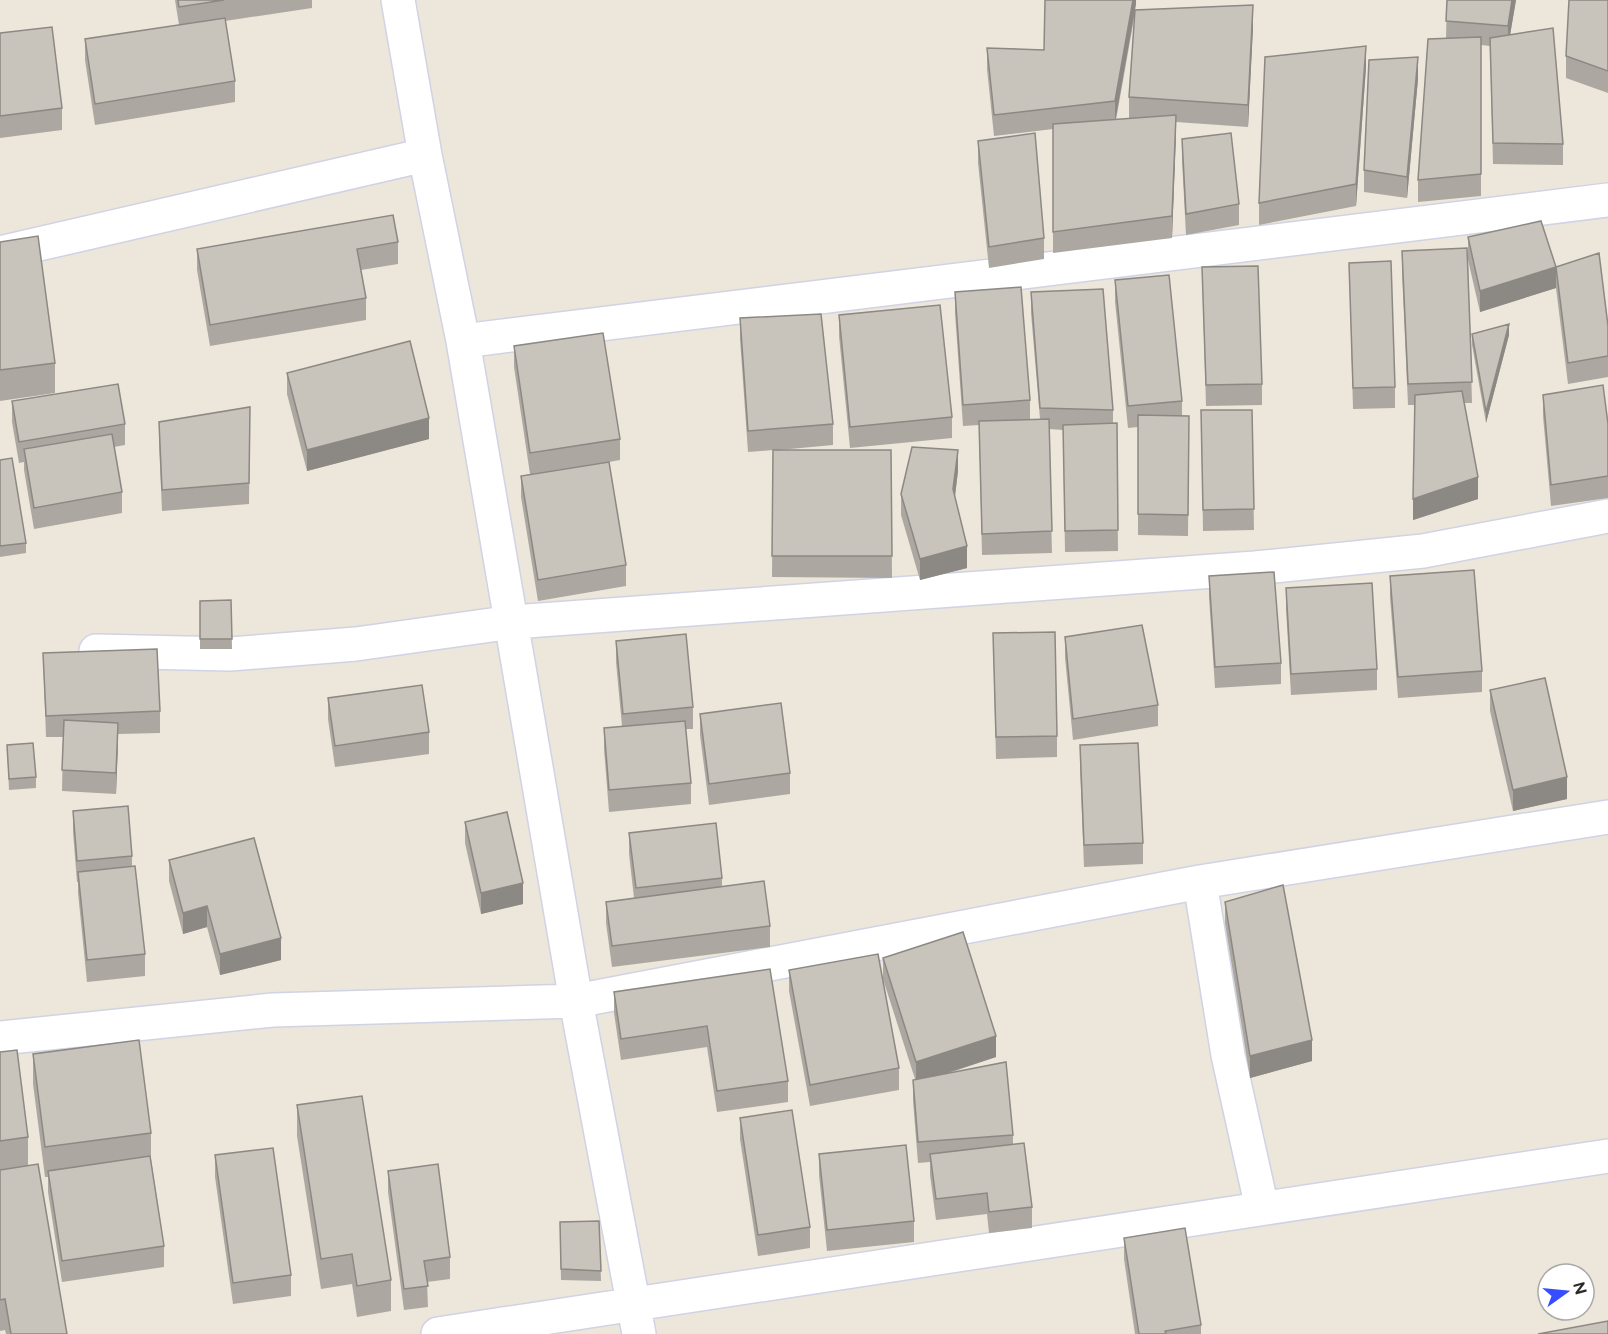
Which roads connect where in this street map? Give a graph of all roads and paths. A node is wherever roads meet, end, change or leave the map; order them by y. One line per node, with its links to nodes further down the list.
1 (398, 0): 2 (street)
2 (425, 156): 4 (street); 5 (street)
3 (1608, 200): 5 (street)
4 (0, 253)
5 (463, 341): 7 (street)
6 (1608, 516): 7 (street)
7 (513, 621): 8 (street); 11 (street)
8 (96, 651)
9 (1608, 817): 10 (street)
10 (1200, 882): 11 (street); 14 (street)
11 (576, 1001): 12 (street); 15 (street)
12 (0, 1038)
13 (1608, 1156): 14 (street)
14 (1262, 1208): 15 (street)
15 (636, 1319): 16 (street)
16 (438, 1334)

